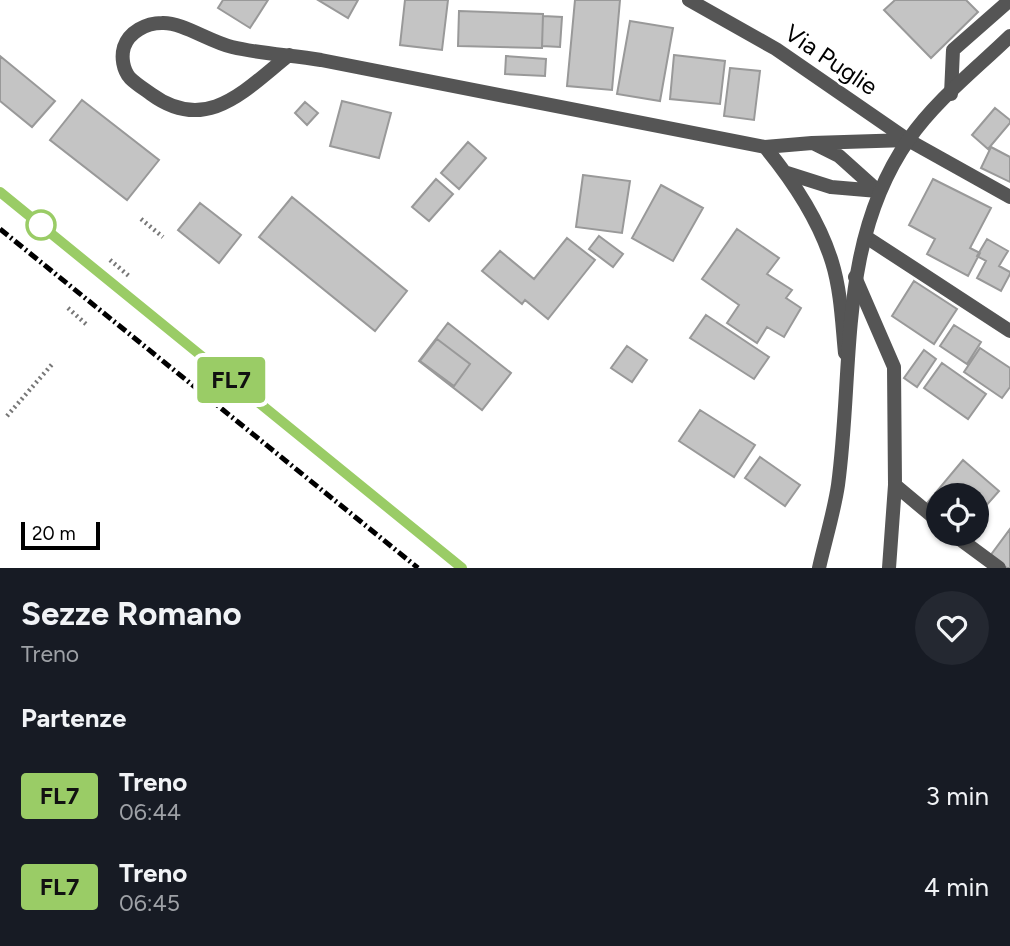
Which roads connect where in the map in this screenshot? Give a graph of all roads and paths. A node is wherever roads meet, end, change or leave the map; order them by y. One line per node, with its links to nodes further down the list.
1 (689, 0): 6 (street, Via Puglie)
2 (1010, 0): 5 (street)
3 (1010, 36): 5 (street)
4 (289, 55): 4 (street); 8 (street)
5 (951, 94): 6 (street)
6 (908, 140): 7 (street); 10 (street); 11 (street, Via Puglie)
7 (812, 143): 8 (street); 10 (street)
8 (765, 147): 9 (street)
9 (786, 173): 10 (street); 22 (street)
10 (878, 191): 14 (street)
11 (1010, 197)
12 (141, 219): 13 (path)
13 (163, 237)
14 (866, 237): 17 (street); 20 (street)
15 (110, 260): 16 (path)
16 (129, 276)
17 (855, 277): 22 (street); 24 (street)
18 (68, 308): 19 (path)
19 (86, 325)
20 (1010, 331)
21 (54, 362): 23 (path)
22 (846, 367): 27 (street)
23 (7, 416)
24 (895, 485): 25 (street); 28 (street)
25 (926, 511)
26 (969, 546): 29 (street)
27 (819, 568)
28 (889, 568)
29 (999, 568)

